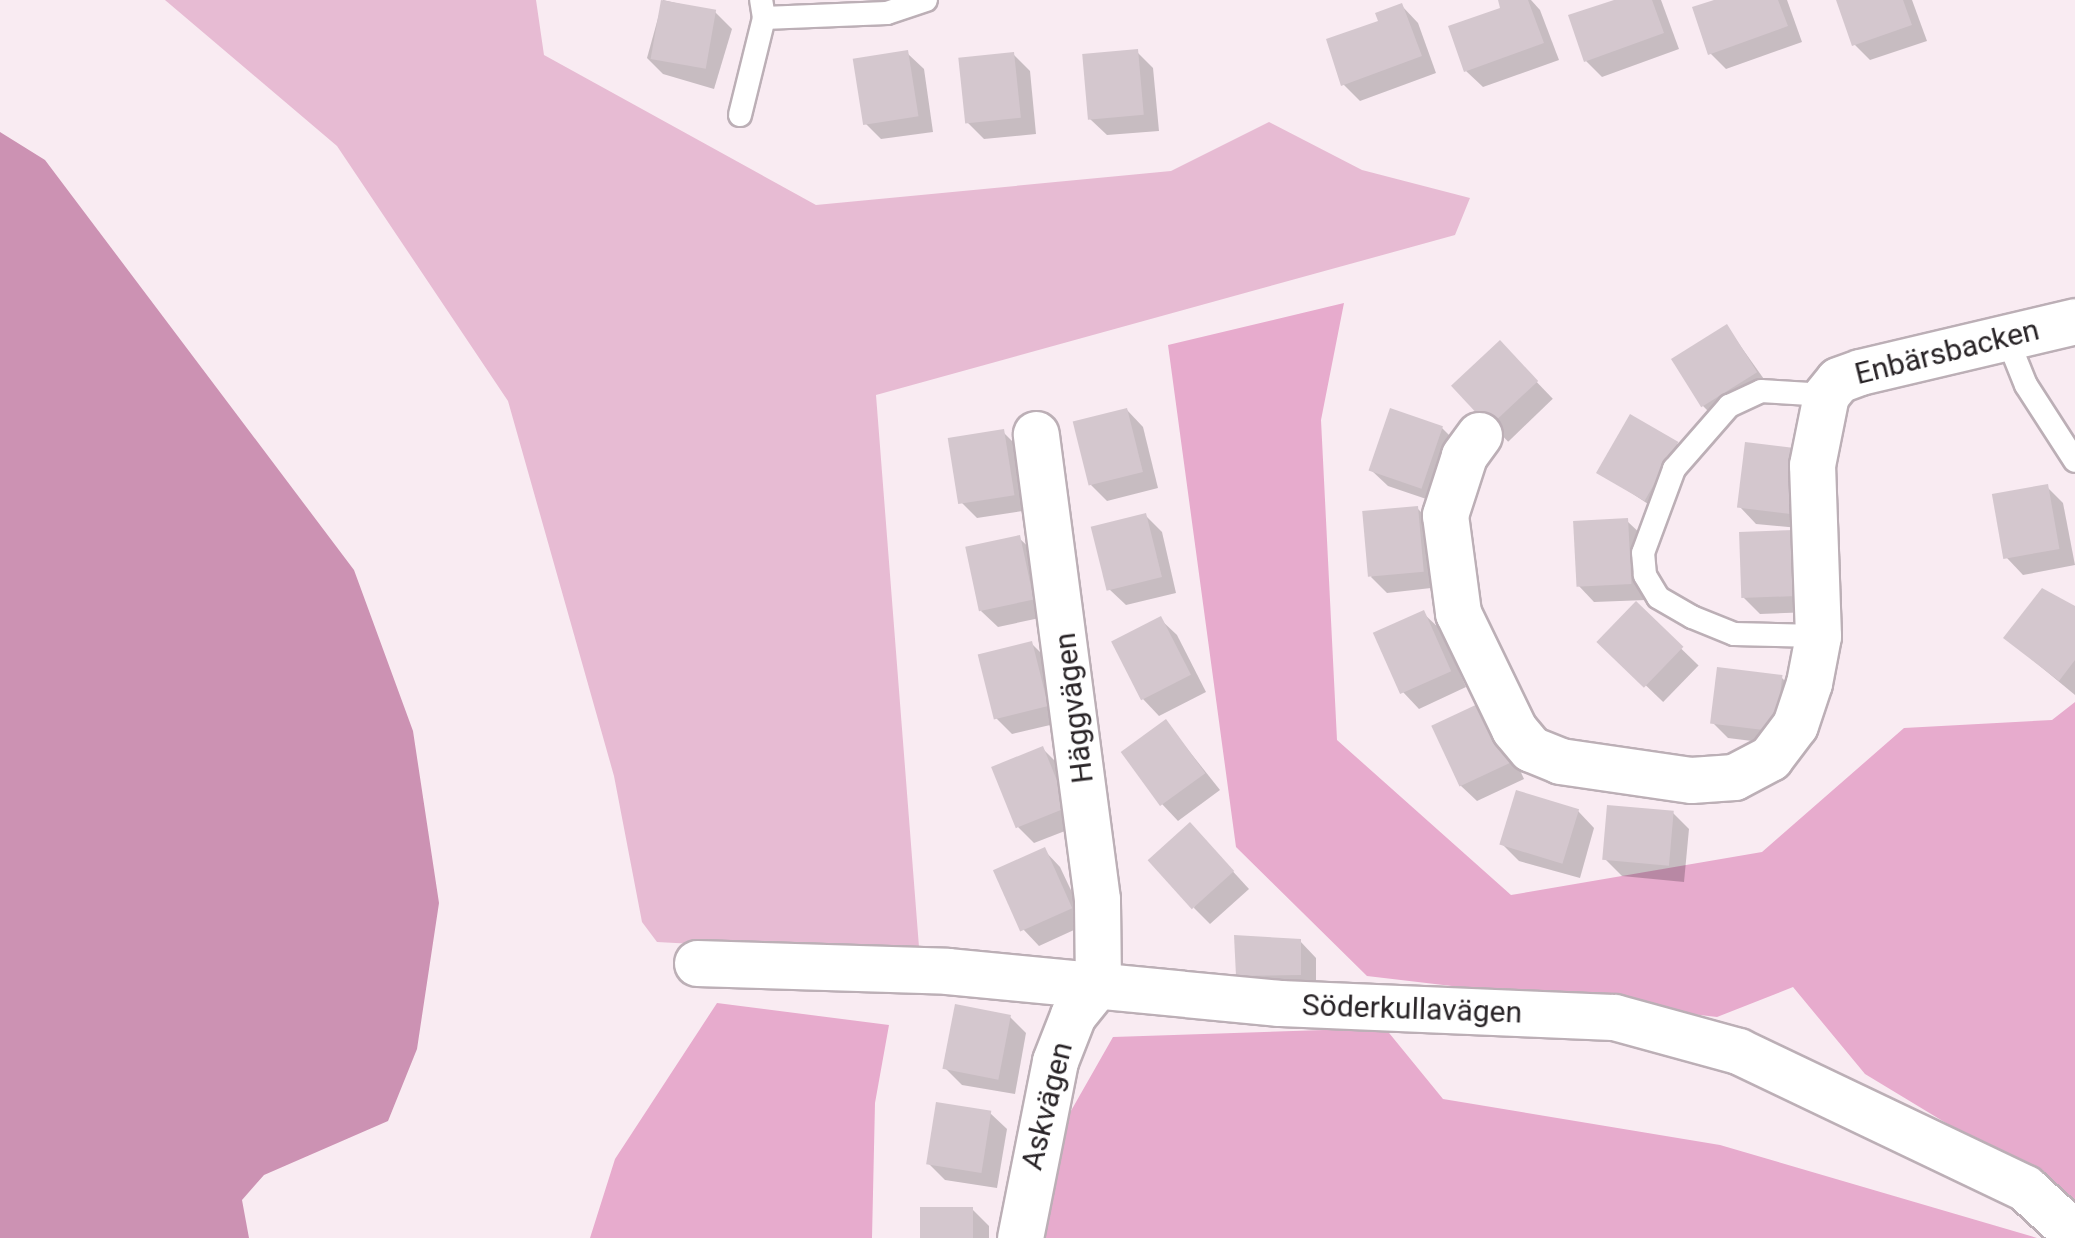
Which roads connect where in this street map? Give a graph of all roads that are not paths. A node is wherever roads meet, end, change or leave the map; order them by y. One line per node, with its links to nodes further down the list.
1 (926, 0): 2 (lane)
2 (763, 9): 3 (lane)
3 (740, 116)
4 (2075, 321): 5 (street, Enbärsbacken)
5 (2007, 338): 6 (street, Enbärsbacken); 9 (lane)
6 (1826, 395): 10 (street, Enbärsbacken); 10 (lane, Enbärsbacken)
7 (1036, 434): 12 (street, Häggvägen)
8 (1479, 434): 10 (street, Enbärsbacken)
9 (2075, 461)
10 (1818, 636)
11 (697, 963): 12 (street, Söderkullavägen)
12 (1098, 984): 13 (street, Söderkullavägen); 14 (street, Askvägen)
13 (2075, 1234)
14 (1020, 1238)

